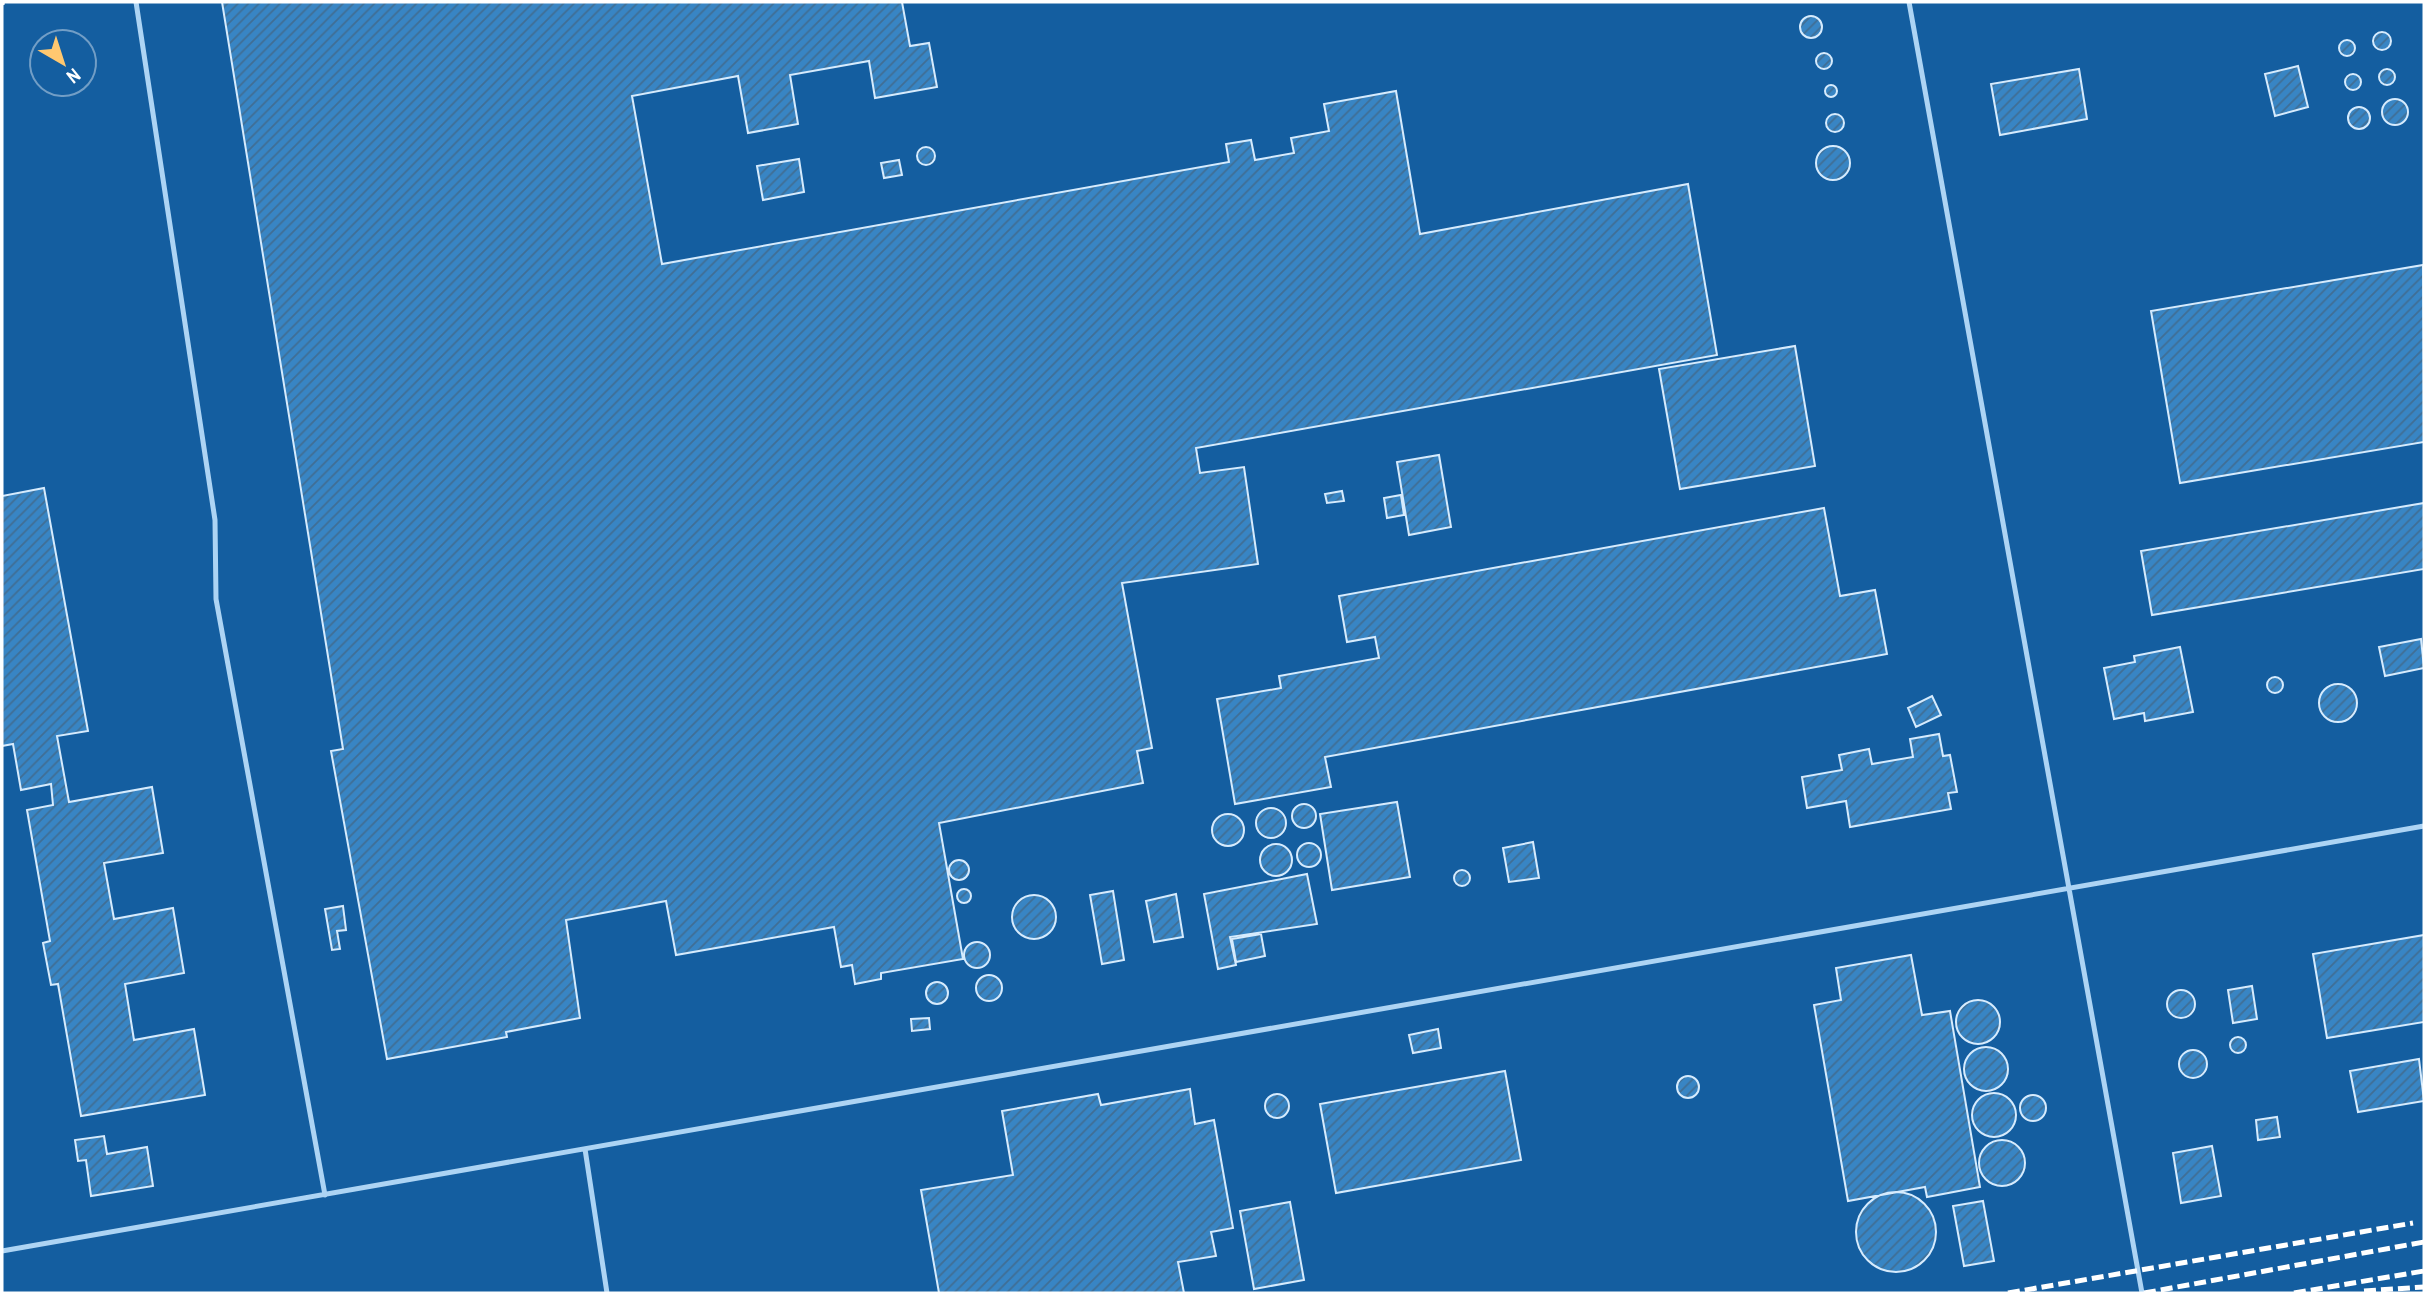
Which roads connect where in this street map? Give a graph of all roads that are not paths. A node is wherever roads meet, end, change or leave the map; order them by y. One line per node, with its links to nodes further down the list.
1 (136, 2): 6 (lane)
2 (1909, 2): 4 (lane)
3 (2424, 826): 4 (lane)
4 (2071, 888): 5 (lane); 9 (lane)
5 (585, 1149): 6 (lane); 8 (lane)
6 (325, 1195): 7 (lane)
7 (2, 1251)
8 (607, 1293)
9 (2142, 1293)

